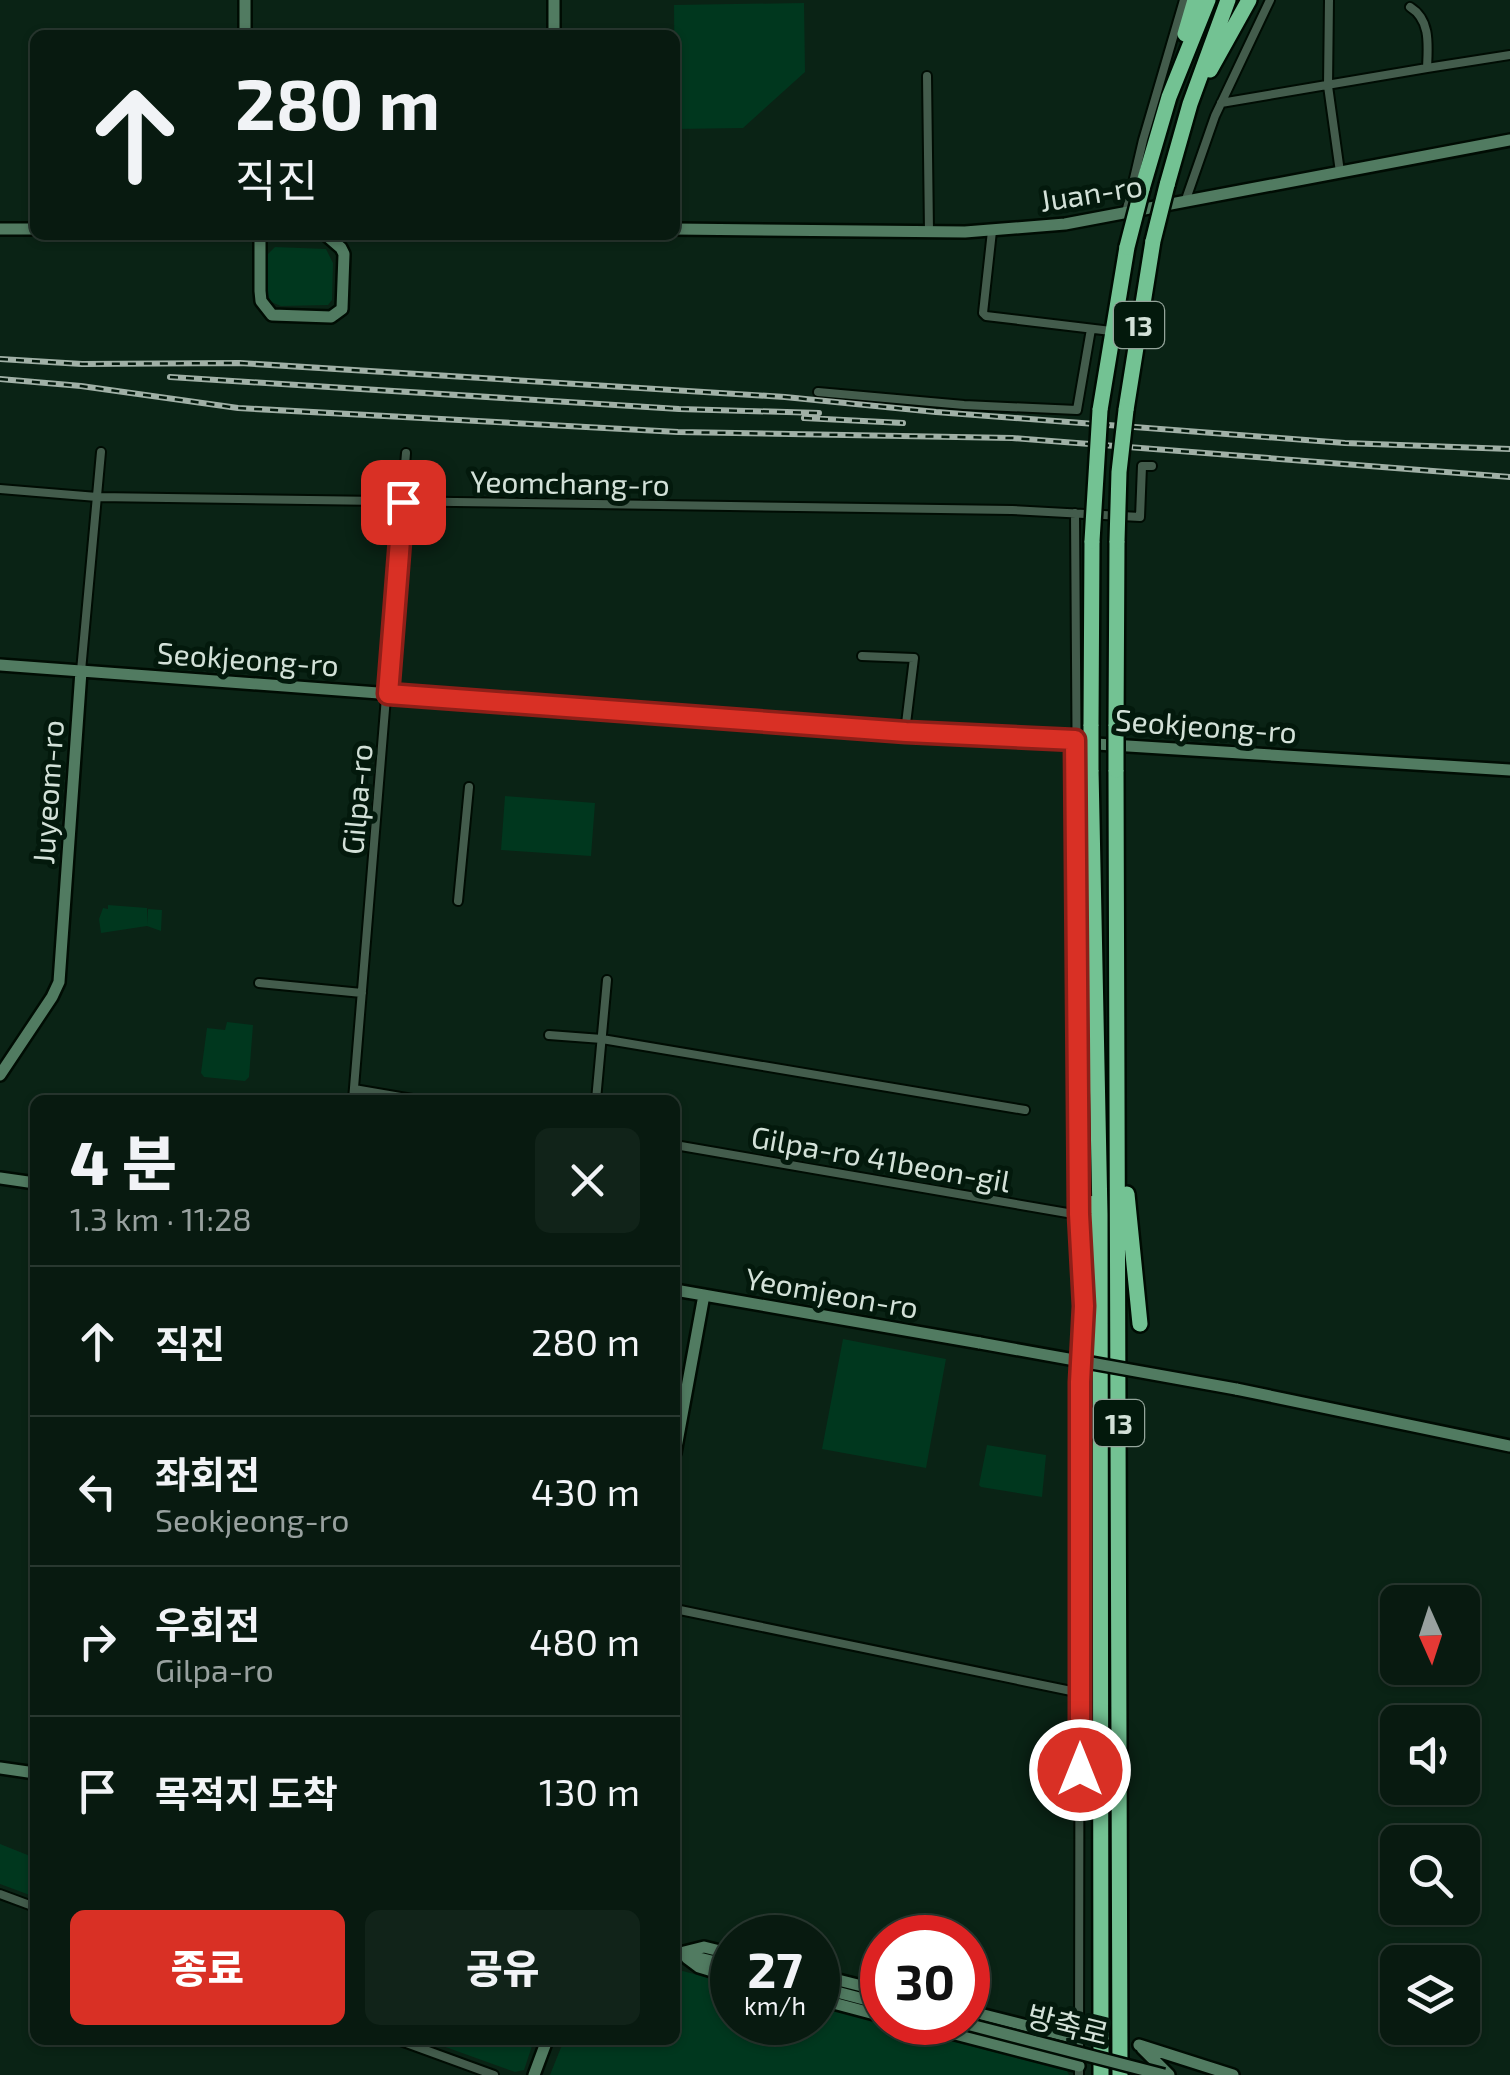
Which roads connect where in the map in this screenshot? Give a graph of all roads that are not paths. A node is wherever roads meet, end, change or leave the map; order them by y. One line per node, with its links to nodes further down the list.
1 (244, 0): 11 (main road)
2 (554, 0): 12 (main road)
3 (1184, 0): 23 (street)
4 (1195, 0): 17 (highway)
5 (1208, 0): 17 (highway)
6 (1228, 0): 19 (highway)
7 (1249, 0): 19 (highway)
8 (1270, 0): 18 (street)
9 (1329, 0): 16 (street)
10 (1410, 7): 14 (street)
11 (245, 30)
12 (554, 30)
13 (1510, 54): 14 (street)
14 (1427, 68): 16 (street)
15 (927, 76): 28 (street)
16 (1328, 86): 18 (street); 21 (street)
17 (1169, 97): 32 (highway, 13, bridge)
18 (1221, 103): 22 (street)
19 (1190, 104): 61 (highway, 13, bridge)
20 (1510, 140): 21 (main road, Juan-ro)
21 (1340, 172): 22 (main road, Juan-ro)
22 (1185, 202): 23 (main road, Juan-ro)
23 (1126, 213): 27 (main road, Juan-ro)
24 (0, 229): 25 (main road)
25 (30, 229)
26 (680, 229): 28 (main road, Juan-ro)
27 (992, 231): 28 (main road, Juan-ro); 31 (street)
28 (929, 232)
29 (260, 240): 30 (main road)
30 (331, 240)
31 (1091, 329): 32 (street); 33 (street)
32 (1111, 331): 60 (highway, 13, bridge)
33 (818, 392)
34 (100, 452): 38 (street, Juyeom-ro)
35 (406, 453): 39 (street, Gilpa-ro)
36 (1152, 466): 40 (street, Yeomchang-ro)
37 (0, 489): 38 (street, Yeomchang-ro)
38 (97, 496): 39 (street, Yeomchang-ro); 43 (street, Juyeom-ro)
39 (403, 502): 40 (street, Yeomchang-ro); 44 (street, Gilpa-ro)
40 (1075, 514): 46 (street)
41 (862, 656): 45 (street)
42 (0, 665): 43 (main road, Seokjeong-ro)
43 (81, 671): 44 (main road, Seokjeong-ro); 55 (main road, Juyeom-ro)
44 (388, 694): 45 (main road, Seokjeong-ro); 52 (street, Gilpa-ro)
45 (906, 732): 46 (main road, Seokjeong-ro)
46 (1075, 740): 47 (main road, Seokjeong-ro); 66 (street)
47 (1510, 770)
48 (469, 786): 49 (street)
49 (458, 901)
50 (607, 980): 54 (street)
51 (259, 983): 52 (street)
52 (362, 993): 56 (street, Gilpa-ro)
53 (549, 1035): 54 (street)
54 (602, 1039): 59 (street); 62 (street)
55 (0, 1075)
56 (354, 1089): 57 (street, Gilpa-ro); 58 (street)
57 (353, 1095)
58 (389, 1095)
59 (596, 1095)
60 (1098, 1095): 69 (highway); 94 (highway, 13)
61 (1118, 1097): 70 (highway); 95 (highway, 13)
62 (1025, 1110)
63 (680, 1146): 66 (street, Gilpa-ro 41beon-gil)
64 (0, 1178): 65 (main road)
65 (30, 1182)
66 (1079, 1214): 69 (street)
67 (680, 1291): 68 (main road, Yeomjeon-ro)
68 (704, 1295): 71 (main road); 72 (main road, Yeomjeon-ro, bridge)
69 (1084, 1306): 74 (street)
70 (1140, 1324)
71 (680, 1426)
72 (1510, 1446)
73 (680, 1610): 74 (street)
74 (1081, 1693): 87 (street)
75 (0, 1768): 76 (main road)
76 (30, 1772)
77 (0, 1894): 78 (street)
78 (30, 1905)
79 (710, 1948): 80 (main road)
80 (680, 1951)
81 (680, 1953): 83 (main road)
82 (680, 1954): 84 (main road)
83 (710, 1960)
84 (710, 1970)
85 (990, 2018): 87 (main road)
86 (990, 2030): 96 (main road, 방축로, bridge)
87 (1079, 2044): 91 (street)
88 (412, 2045): 92 (street)
89 (545, 2045): 93 (main road)
90 (989, 2045): 91 (main road)
91 (1079, 2071)
92 (494, 2075)
93 (534, 2075)
94 (1101, 2075)
95 (1120, 2075)
96 (1167, 2075): 97 (main road)
97 (1233, 2075)

